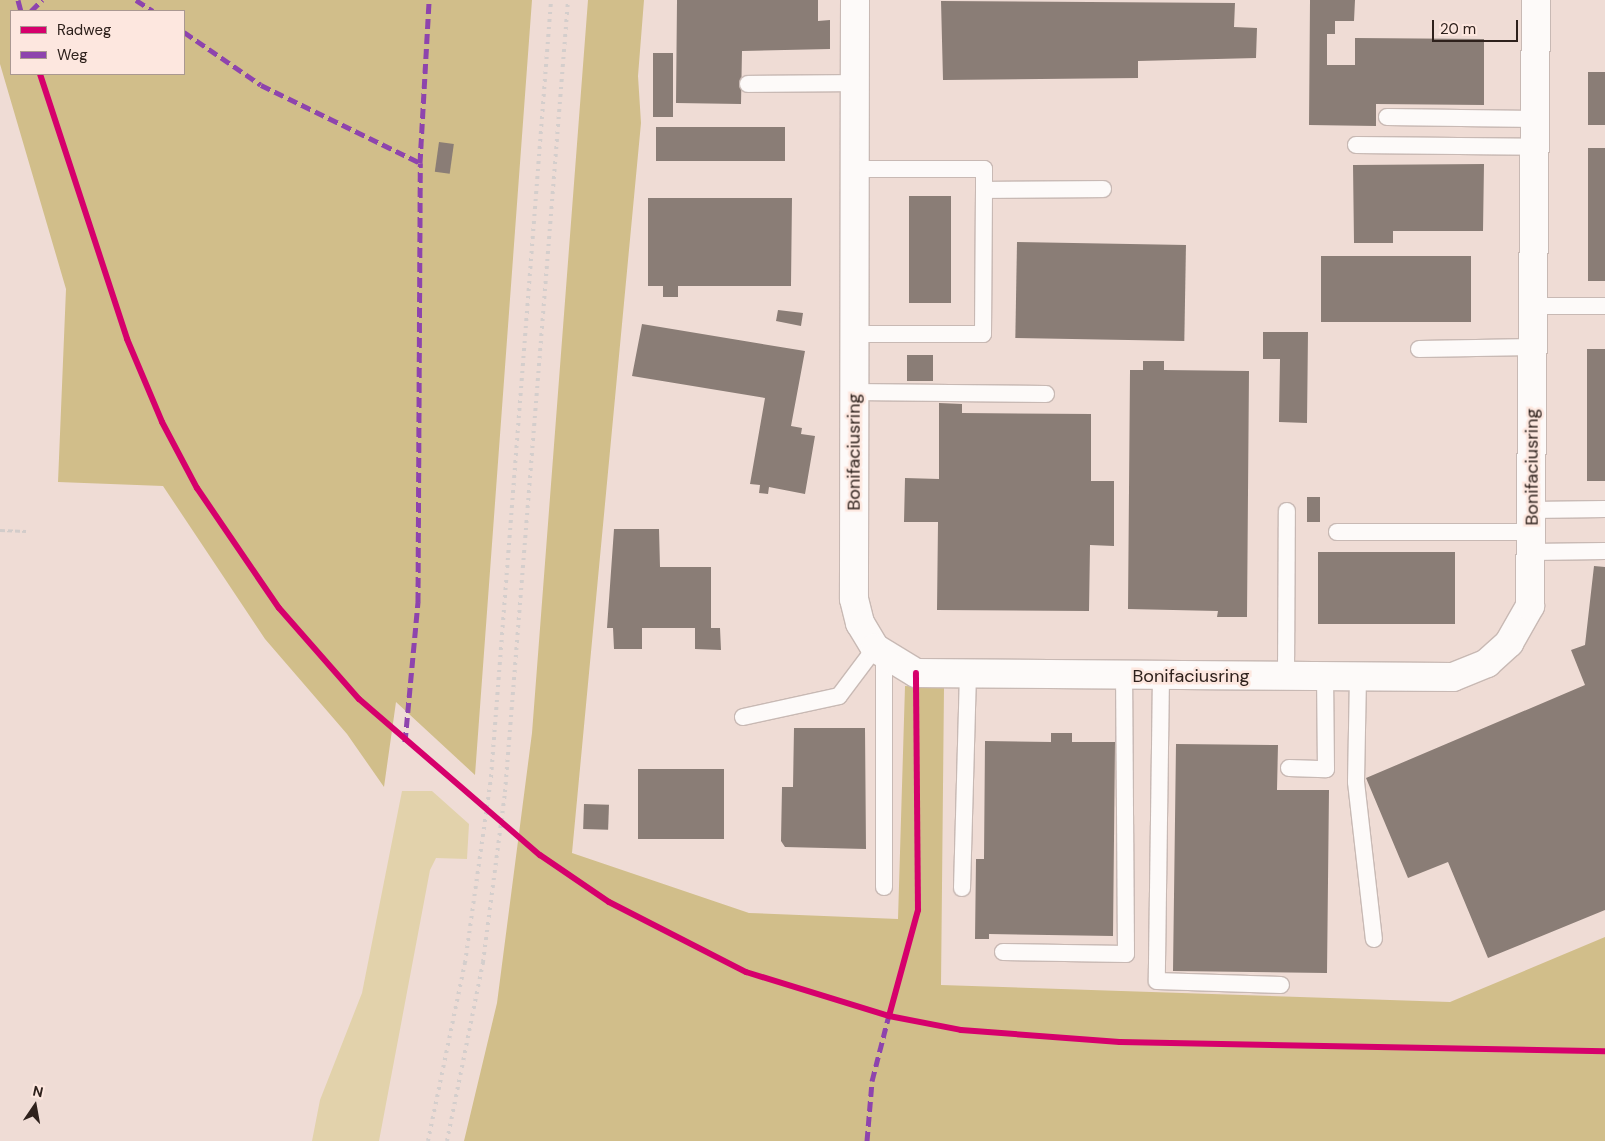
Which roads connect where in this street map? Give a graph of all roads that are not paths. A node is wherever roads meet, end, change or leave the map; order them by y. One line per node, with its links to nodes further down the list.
1 (855, 0): 3 (street, Bonifaciusring)
2 (1536, 0): 6 (street, Bonifaciusring)
3 (855, 83): 4 (lane); 9 (street, Bonifaciusring)
4 (748, 84)
5 (1387, 117): 6 (lane)
6 (1535, 119): 8 (street, Bonifaciusring)
7 (1356, 145): 8 (lane)
8 (1535, 146): 12 (street, Bonifaciusring)
9 (855, 169): 10 (lane); 14 (street, Bonifaciusring)
10 (984, 190): 11 (lane); 14 (lane)
11 (1103, 190)
12 (1533, 306): 13 (lane); 15 (street, Bonifaciusring)
13 (1605, 306)
14 (854, 334): 17 (street, Bonifaciusring)
15 (1533, 347): 16 (lane); 21 (street, Bonifaciusring)
16 (1419, 349)
17 (854, 392): 18 (lane); 24 (street, Bonifaciusring)
18 (1046, 394)
19 (1605, 509): 21 (lane)
20 (1287, 511): 28 (lane)
21 (1532, 531): 22 (lane); 23 (lane); 30 (street, Bonifaciusring)
22 (1337, 532)
23 (1605, 551)
24 (879, 651): 25 (street, Bonifaciusring); 31 (lane); 33 (lane)
25 (968, 674): 26 (street, Bonifaciusring); 34 (lane)
26 (1124, 676): 27 (street, Bonifaciusring); 36 (lane)
27 (1161, 676): 28 (street, Bonifaciusring); 37 (lane)
28 (1286, 676): 29 (street, Bonifaciusring)
29 (1325, 677): 30 (street, Bonifaciusring); 32 (lane)
30 (1358, 677): 35 (lane)
31 (743, 717)
32 (1289, 768)
33 (884, 888)
34 (962, 888)
35 (1374, 940)
36 (1003, 952)
37 (1281, 984)

